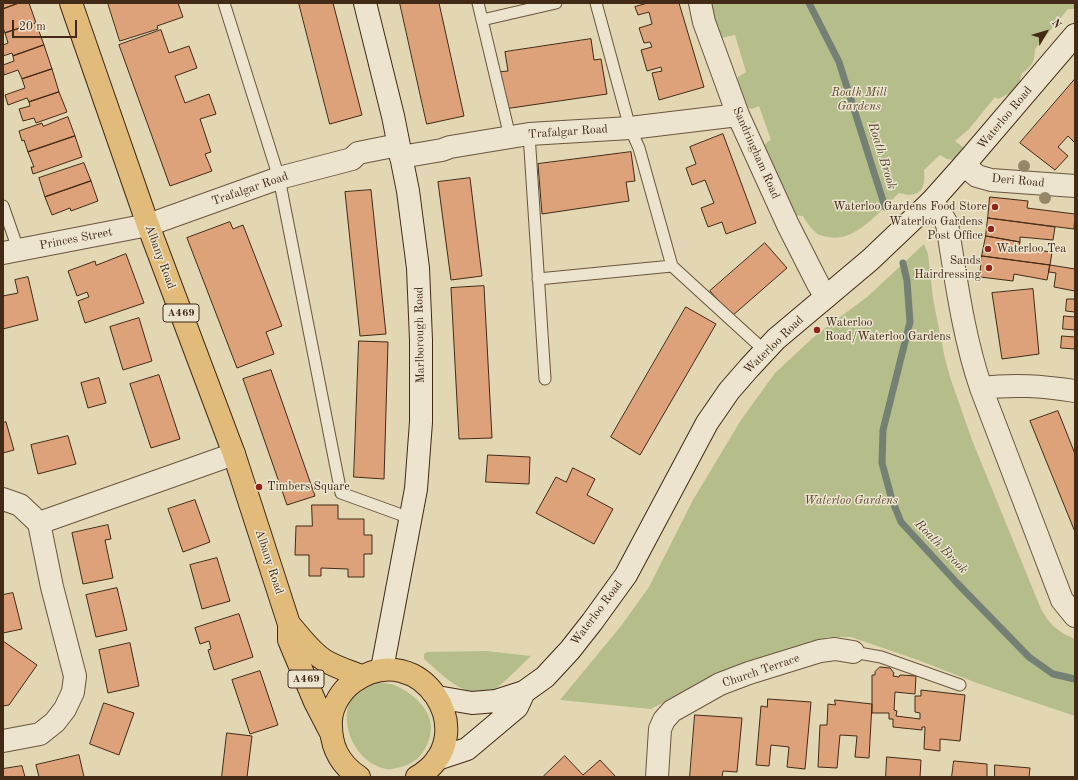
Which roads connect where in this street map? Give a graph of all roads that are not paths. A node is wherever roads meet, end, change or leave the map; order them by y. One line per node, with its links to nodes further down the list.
1 (71, 3): 19 (main road, Albany Road / A469)
2 (224, 3): 15 (lane)
3 (365, 3): 13 (street, Marlborough Road)
4 (478, 3): 8 (lane)
5 (556, 3): 8 (lane)
6 (596, 3): 11 (lane)
7 (700, 3): 10 (street, Sandringham Road)
8 (482, 20): 12 (lane)
9 (1075, 35): 14 (street, Waterloo Road)
10 (738, 115): 11 (street, Trafalgar Road); 23 (street, Sandringham Road)
11 (630, 128): 12 (street, Trafalgar Road); 21 (lane)
12 (519, 136): 13 (street, Trafalgar Road); 22 (lane)
13 (400, 151): 15 (street, Trafalgar Road); 30 (street, Marlborough Road)
14 (964, 165): 16 (street, Deri Road); 17 (street, Waterloo Road)
15 (279, 178): 19 (street, Trafalgar Road); 30 (lane)
16 (1075, 186)
17 (928, 205): 23 (street, Waterloo Road); 26 (street)
18 (3, 206): 20 (lane)
19 (148, 225): 20 (street, Princes Street); 28 (main road, Albany Road / A469)
20 (10, 251)
21 (672, 266): 22 (lane); 24 (lane)
22 (538, 279): 25 (lane)
23 (826, 297): 24 (street, Waterloo Road)
24 (764, 351): 38 (street, Waterloo Road)
25 (545, 379)
26 (981, 388): 27 (street); 32 (street)
27 (1075, 391)
28 (234, 454): 31 (street); 33 (main road, Albany Road / A469)
29 (3, 499): 31 (street)
30 (410, 518): 35 (street, Marlborough Road)
31 (39, 523): 41 (street)
32 (1075, 616)
33 (289, 624): 36 (main road, Albany Road / A469); 40 (main road, Albany Road / A469)
34 (853, 652): 37 (lane); 45 (street, Church Terrace)
35 (382, 669): 36 (main road, A469); 39 (main road, A469)
36 (361, 676): 40 (main road, A469)
37 (960, 685)
38 (524, 692): 39 (street, Waterloo Road); 42 (street, Waterloo Road)
39 (437, 696): 42 (main road, A469)
40 (330, 733): 43 (main road, A469)
41 (3, 741)
42 (437, 759): 44 (main road, A469)
43 (351, 774)
44 (417, 777)
45 (656, 777)

